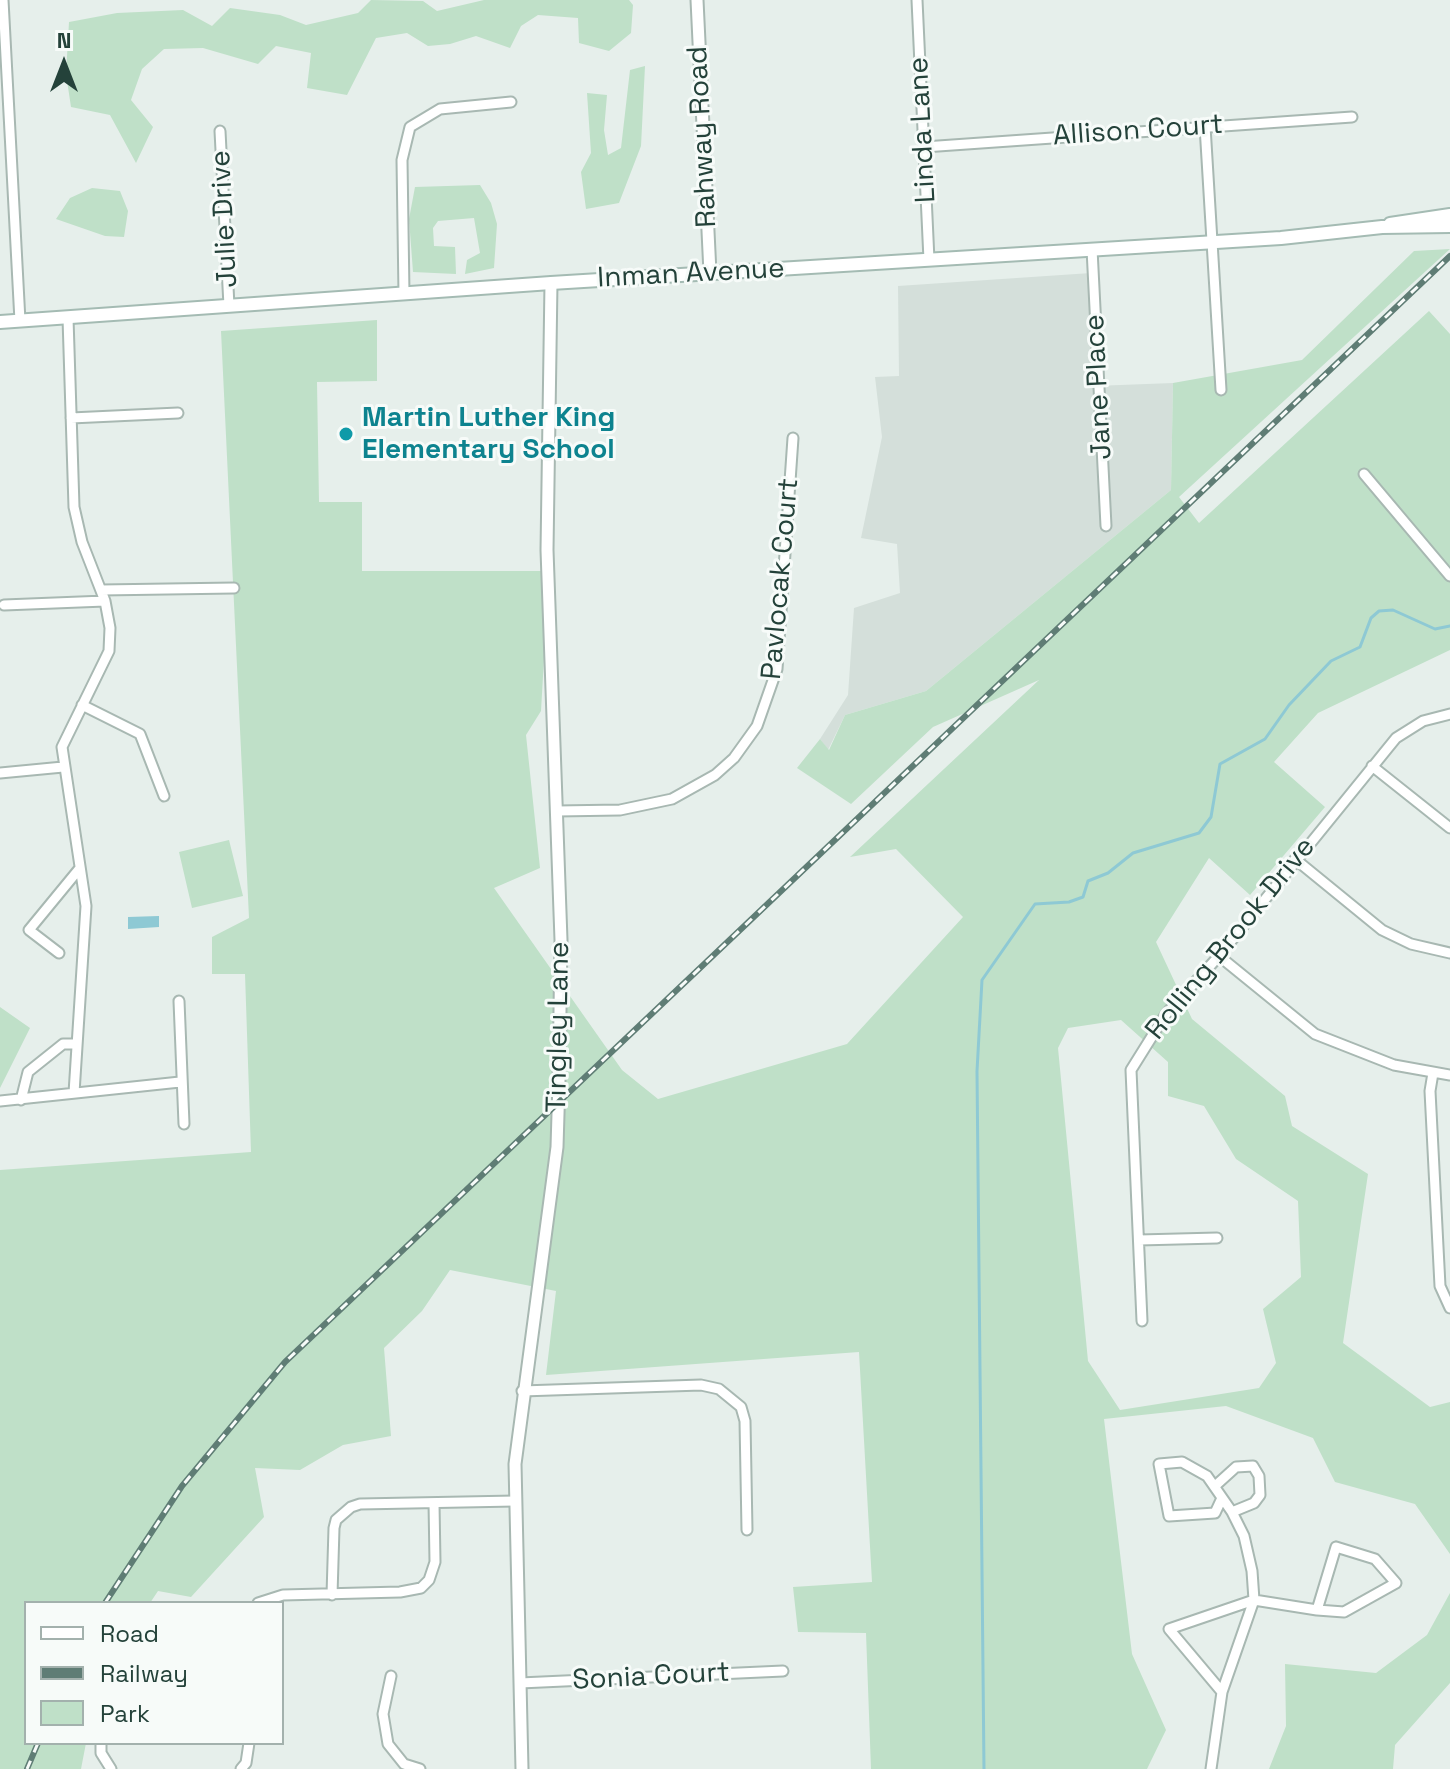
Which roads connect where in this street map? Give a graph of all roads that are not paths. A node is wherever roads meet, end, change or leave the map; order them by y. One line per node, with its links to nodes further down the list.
1 (3, 0): 20 (street)
2 (697, 0): 15 (street, Rahway Road)
3 (917, 0): 8 (street, Linda Lane)
4 (511, 102): 17 (street)
5 (1352, 117): 6 (street, Allison Court)
6 (1205, 126): 8 (street, Allison Court); 12 (street)
7 (220, 131): 18 (street, Julie Drive)
8 (924, 147): 14 (street, Linda Lane)
9 (1450, 215): 11 (main road, Inman Avenue)
10 (1450, 226): 11 (main road, Inman Avenue)
11 (1382, 227): 12 (main road, Inman Avenue)
12 (1211, 242): 13 (main road, Inman Avenue); 22 (street)
13 (1092, 249): 14 (main road, Inman Avenue); 27 (street, Jane Place)
14 (929, 260): 15 (main road, Inman Avenue)
15 (710, 273): 16 (main road, Inman Avenue)
16 (551, 283): 17 (main road, Inman Avenue); 39 (street, Tingley Lane)
17 (404, 294): 18 (main road, Inman Avenue)
18 (229, 306): 19 (main road, Inman Avenue)
19 (68, 318): 20 (main road, Inman Avenue); 24 (street)
20 (20, 321): 21 (main road, Inman Avenue)
21 (0, 322)
22 (1221, 390)
23 (178, 413): 24 (street)
24 (71, 418): 30 (street)
25 (793, 438): 39 (street, Pavlocak Court)
26 (1364, 474): 28 (street)
27 (1106, 526)
28 (1450, 576)
29 (234, 588): 30 (street)
30 (101, 590): 31 (street)
31 (105, 601): 32 (street); 33 (street)
32 (4, 605)
33 (82, 705): 36 (street); 38 (street)
34 (1450, 714): 35 (street, Rolling Brook Drive)
35 (1372, 766): 40 (street); 41 (street, Rolling Brook Drive)
36 (63, 767): 37 (street); 42 (street)
37 (0, 773)
38 (164, 796)
39 (557, 811): 61 (street, Tingley Lane)
40 (1450, 828)
41 (1295, 859): 44 (street); 45 (street, Rolling Brook Drive)
42 (80, 868): 43 (street); 47 (street)
43 (59, 953)
44 (1450, 953)
45 (1219, 956): 48 (street); 58 (street, Rolling Brook Drive)
46 (179, 1001): 50 (street)
47 (77, 1044): 51 (street); 52 (street)
48 (1433, 1073): 49 (street); 56 (street)
49 (1450, 1075)
50 (180, 1082): 51 (street); 54 (street)
51 (74, 1093): 52 (street)
52 (21, 1100): 53 (street)
53 (0, 1101)
54 (184, 1124)
55 (1450, 1198): 56 (street)
56 (1436, 1199): 59 (street)
57 (1217, 1238): 58 (street)
58 (1139, 1240): 60 (street, Rolling Brook Drive)
59 (1450, 1308)
60 (1142, 1321)
61 (522, 1391): 64 (street, Tingley Lane); 67 (street)
62 (1215, 1486): 63 (street); 63 (street); 66 (street)
63 (1222, 1498): 66 (street)
64 (515, 1501): 65 (street); 74 (street, Tingley Lane)
65 (434, 1503): 68 (street); 68 (street)
66 (1232, 1512): 69 (street)
67 (747, 1530)
68 (332, 1595): 70 (street)
69 (1254, 1600): 71 (street); 75 (street); 75 (street)
70 (264, 1601)
71 (1317, 1610): 71 (street)
72 (783, 1671): 74 (street, Sonia Court)
73 (391, 1676): 80 (street)
74 (520, 1683): 81 (street, Tingley Lane)
75 (1222, 1692): 82 (street)
76 (101, 1745): 78 (street)
77 (249, 1745): 79 (street)
78 (111, 1769)
79 (241, 1769)
80 (420, 1769)
81 (522, 1769)
82 (1211, 1769)

